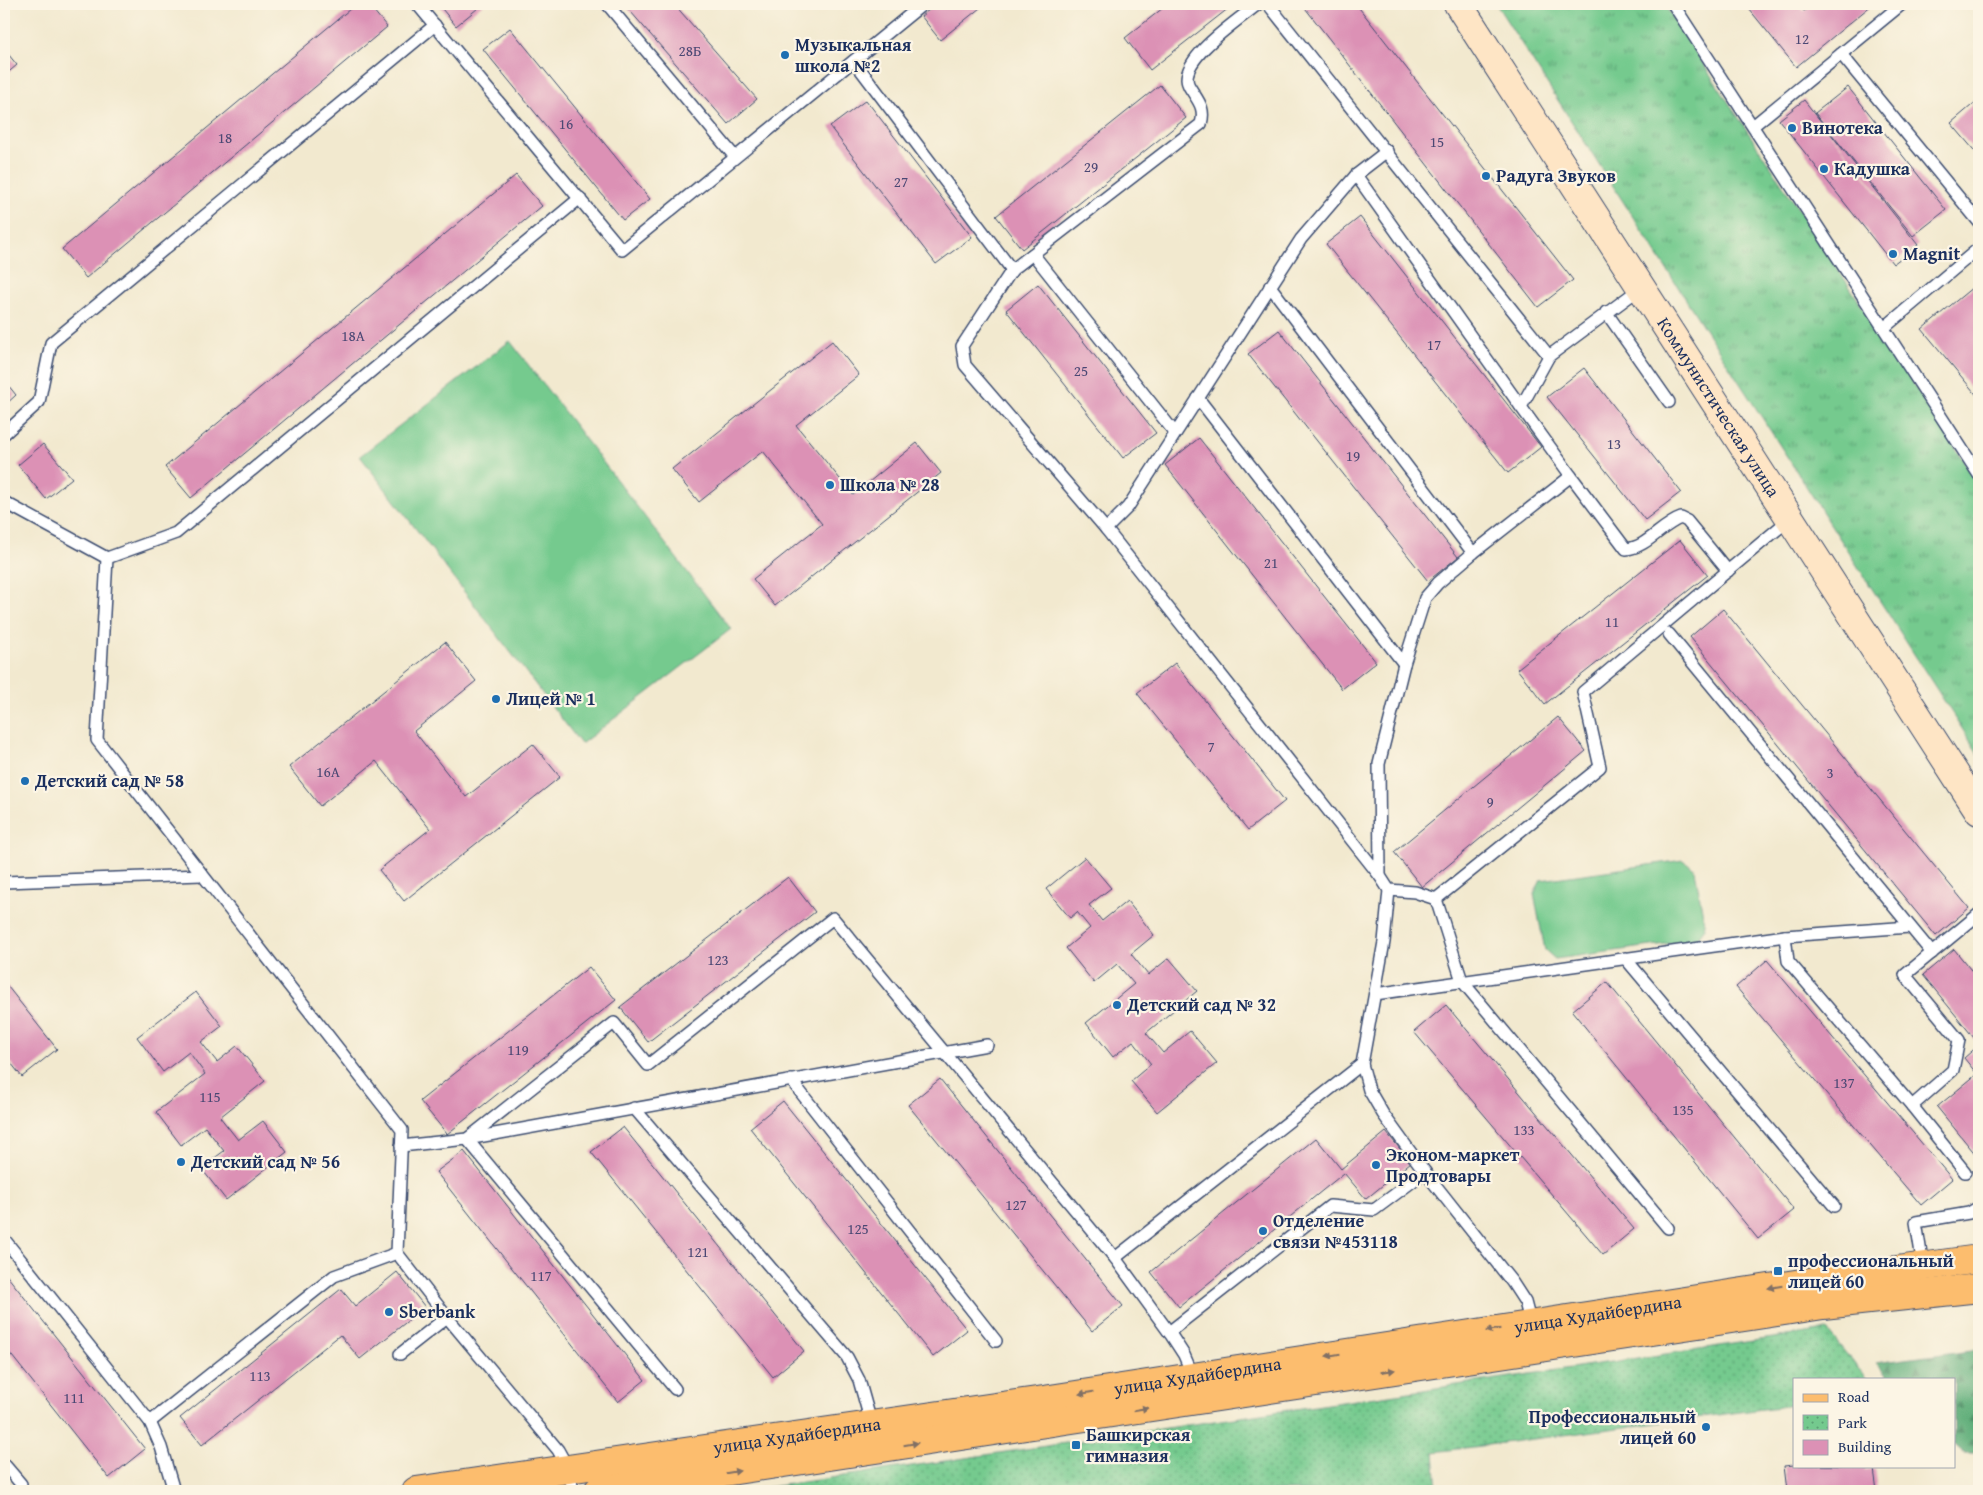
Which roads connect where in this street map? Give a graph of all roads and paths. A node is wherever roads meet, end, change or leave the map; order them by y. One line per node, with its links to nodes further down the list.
1 (417, 4): 9 (lane)
2 (608, 4): 14 (lane)
3 (924, 4): 11 (lane)
4 (1258, 4): 19 (lane)
5 (1268, 4): 13 (lane)
6 (1458, 4): 22 (main road, Коммунистическая улица)
7 (1673, 4): 12 (lane)
8 (1902, 4): 10 (lane)
9 (435, 25): 16 (lane); 29 (lane)
10 (1841, 54): 12 (lane); 17 (lane)
11 (854, 61): 14 (lane); 20 (lane)
12 (1753, 126): 24 (lane)
13 (1387, 152): 15 (lane); 25 (lane)
14 (735, 157): 16 (lane)
15 (1356, 176): 21 (lane); 28 (lane)
16 (580, 198): 37 (lane)
17 (1979, 222)
18 (1979, 248): 24 (lane)
19 (1033, 254): 20 (lane); 30 (lane)
20 (1012, 270): 35 (lane)
21 (1270, 286): 26 (lane); 36 (lane)
22 (1642, 287): 23 (lane); 34 (main road, Коммунистическая улица)
23 (1606, 312): 25 (lane); 27 (lane)
24 (1884, 328): 31 (lane)
25 (1549, 356): 28 (lane)
26 (1198, 398): 30 (lane); 40 (lane)
27 (1668, 402)
28 (1521, 407): 32 (lane)
29 (4, 434)
30 (1175, 434): 35 (lane)
31 (1979, 475)
32 (1571, 476): 36 (lane); 38 (lane)
33 (4, 502): 37 (lane)
34 (1791, 518): 38 (lane); 41 (main road, Коммунистическая улица)
35 (1106, 529): 43 (lane)
36 (1473, 553): 40 (lane)
37 (107, 558): 42 (lane)
38 (1728, 571): 46 (lane)
39 (1669, 634): 48 (lane)
40 (1404, 664): 43 (lane)
41 (1979, 811)
42 (202, 875): 44 (lane); 61 (lane)
43 (1380, 876): 45 (lane)
44 (4, 882)
45 (1388, 890): 46 (lane); 53 (lane)
46 (1436, 899): 52 (lane)
47 (1979, 914): 50 (lane)
48 (1910, 927): 49 (lane); 50 (lane)
49 (1786, 936): 51 (lane); 58 (lane)
50 (1932, 953): 58 (lane)
51 (1625, 958): 52 (lane); 64 (lane)
52 (1462, 981): 53 (lane); 66 (lane)
53 (1375, 994): 56 (lane)
54 (987, 1045): 55 (lane)
55 (944, 1053): 57 (lane); 60 (lane); 69 (lane)
56 (1362, 1064): 62 (lane); 69 (lane)
57 (791, 1080): 59 (lane); 76 (lane)
58 (1912, 1106): 63 (lane)
59 (634, 1108): 60 (lane); 81 (lane)
60 (467, 1138): 61 (lane); 79 (lane)
61 (401, 1146): 68 (lane)
62 (1425, 1172): 74 (lane); 75 (lane)
63 (1965, 1172)
64 (1834, 1206)
65 (1979, 1207): 71 (lane)
66 (1668, 1228)
67 (4, 1239): 80 (lane)
68 (397, 1253): 73 (lane); 80 (lane)
69 (1115, 1258): 74 (lane)
70 (1979, 1259): 71 (main road, улица Худайбердина)
71 (1923, 1266): 75 (main road, улица Худайбердина, one-way to 75)
72 (1979, 1288): 75 (main road, улица Худайбердина)
73 (447, 1317): 77 (lane); 84 (lane)
74 (1169, 1332): 78 (lane)
75 (1533, 1336): 78 (main road, улица Худайбердина)
76 (996, 1341)
77 (400, 1354)
78 (1195, 1388): 81 (main road, улица Худайбердина)
79 (675, 1389)
80 (150, 1422): 86 (lane)
81 (874, 1438): 83 (main road, улица Худайбердина)
82 (4, 1464): 85 (lane)
83 (699, 1471): 84 (main road, улица Худайбердина); 88 (main road, улица Худайбердина)
84 (571, 1481): 87 (main road, улица Худайбердина)
85 (21, 1484)
86 (174, 1491)
87 (416, 1491)
88 (598, 1491)

